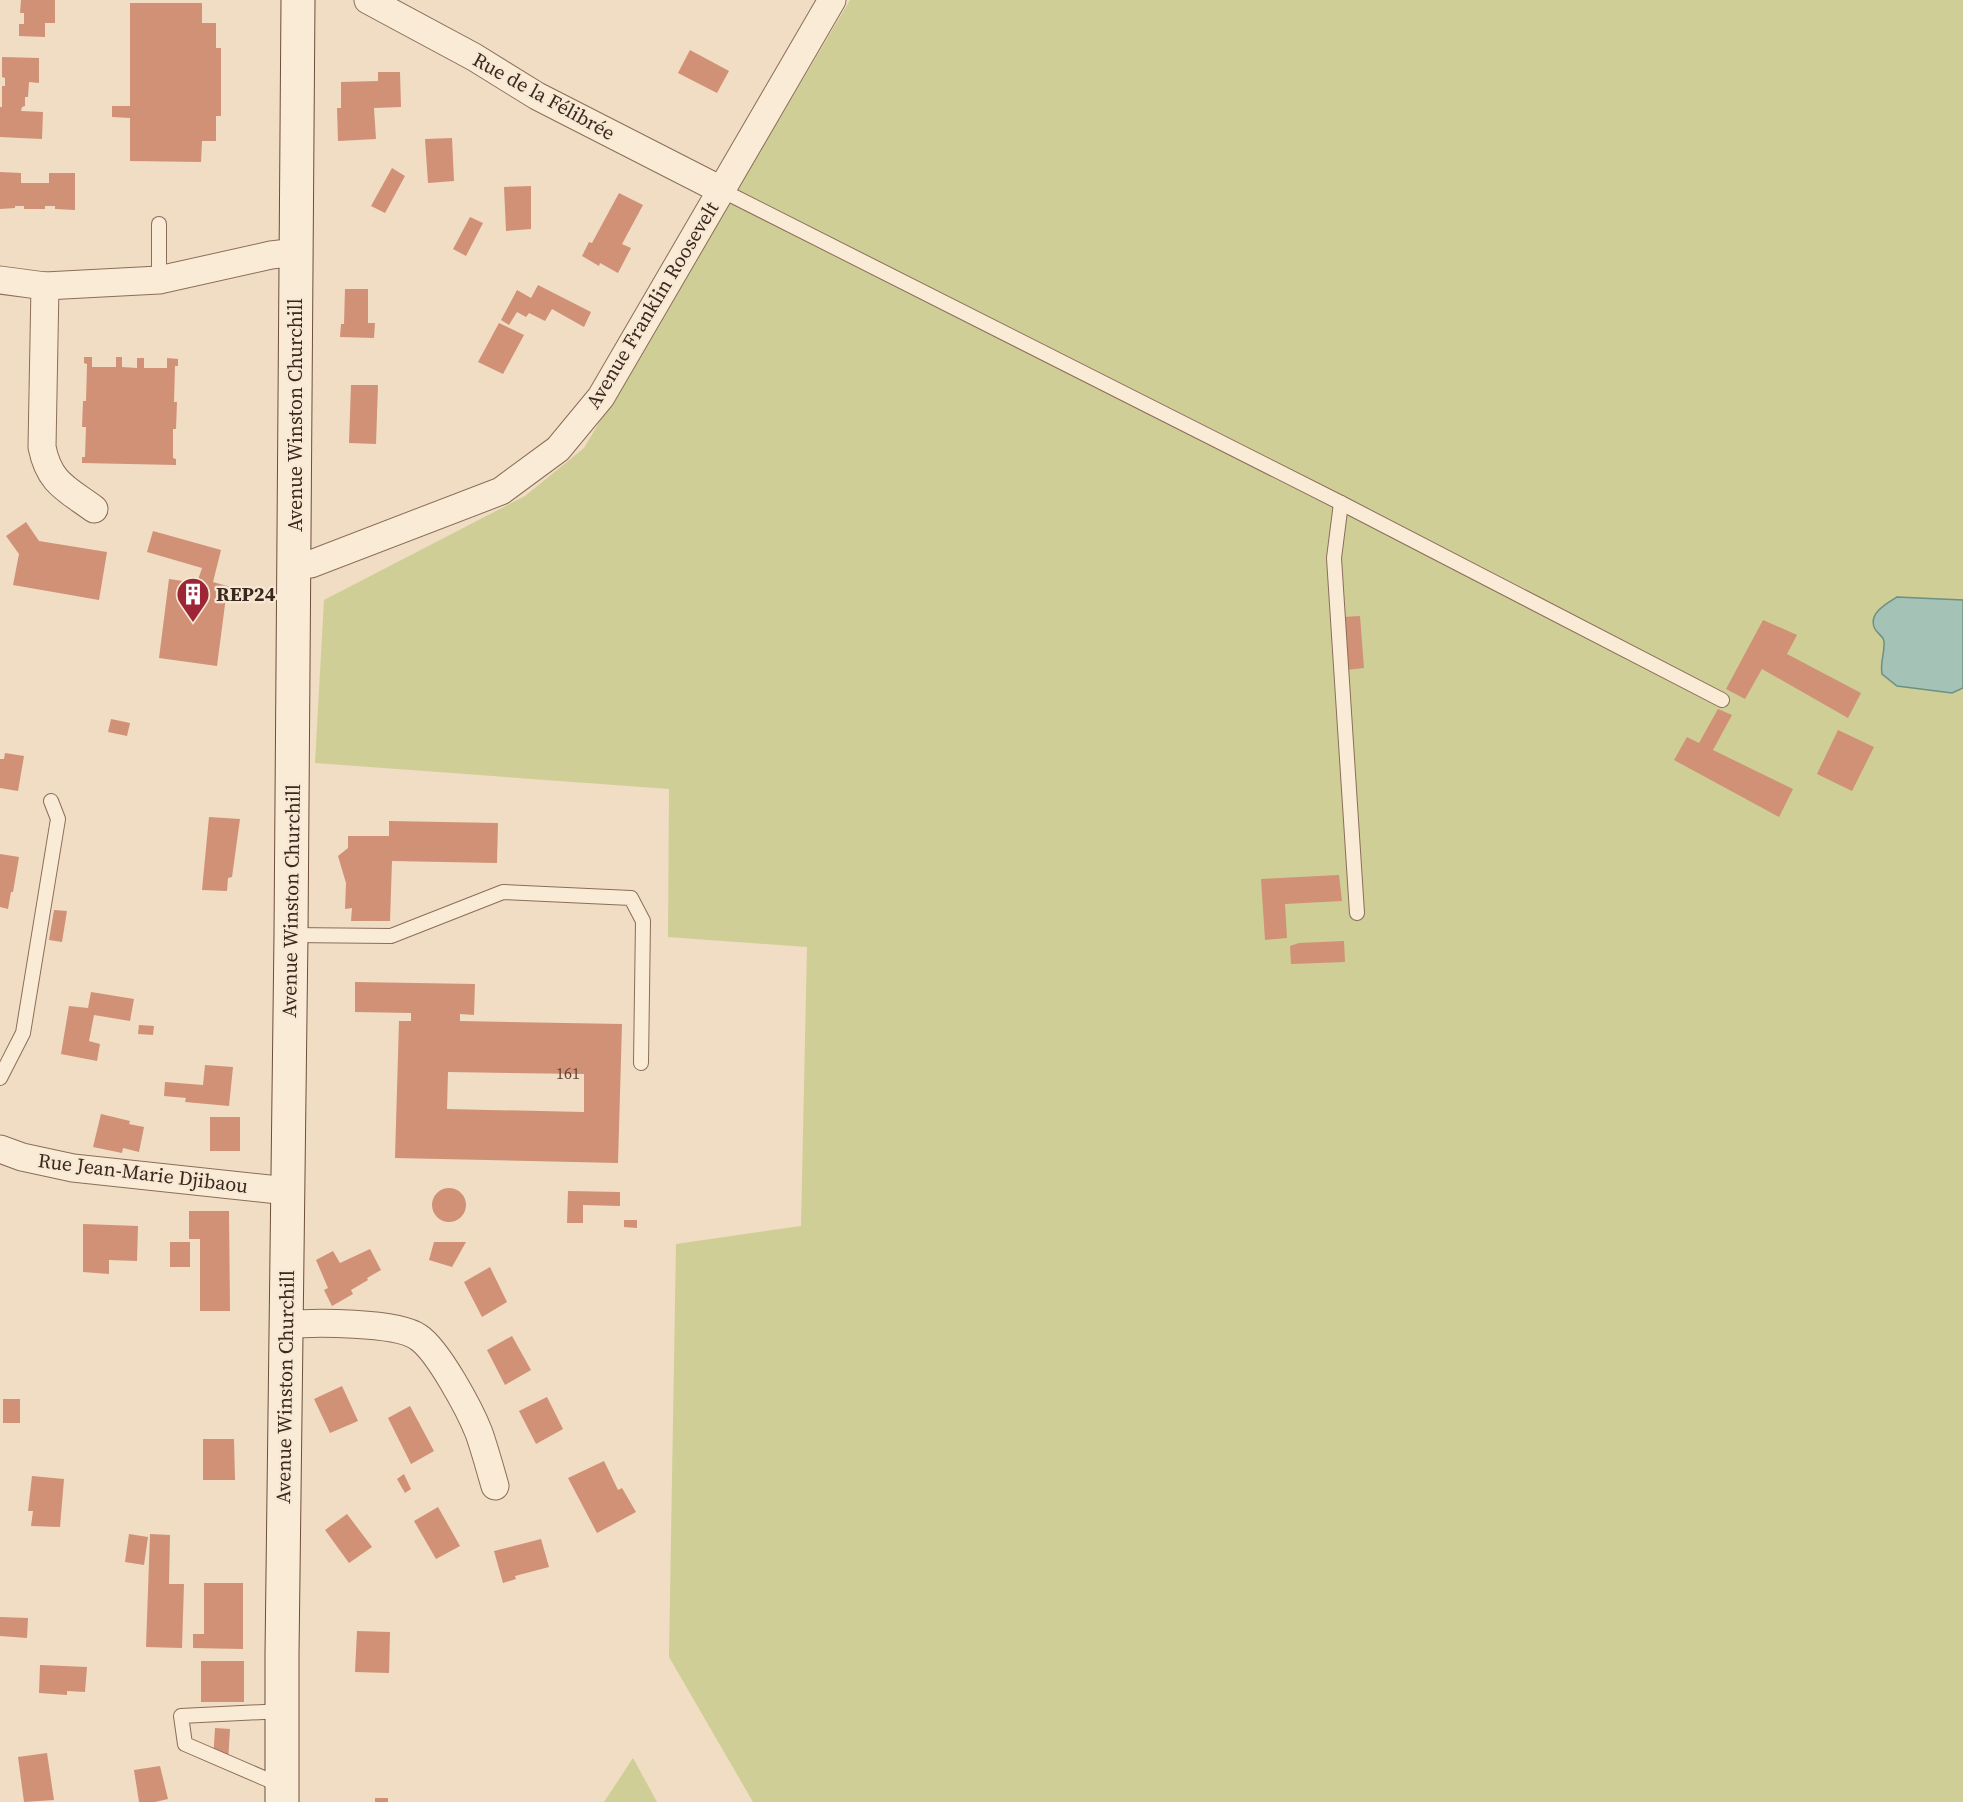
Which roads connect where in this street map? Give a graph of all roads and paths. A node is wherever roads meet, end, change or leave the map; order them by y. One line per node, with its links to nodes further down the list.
1 (298, 0): 6 (main road, Avenue Winston Churchill)
2 (368, 0): 4 (street, Rue de la Félibrée)
3 (832, 0): 4 (street, Avenue Franklin Roosevelt)
4 (721, 190): 10 (lane); 12 (street, Avenue Franklin Roosevelt)
5 (159, 224): 8 (lane)
6 (297, 252): 8 (street); 12 (main road, Avenue Winston Churchill)
7 (0, 280): 9 (street)
8 (159, 280): 9 (street)
9 (45, 286): 11 (street)
10 (1341, 503): 13 (lane); 15 (lane)
11 (94, 509)
12 (294, 565): 16 (main road, Avenue Winston Churchill)
13 (1722, 700)
14 (51, 801): 18 (lane)
15 (1357, 913)
16 (291, 934): 17 (lane); 20 (main road, Avenue Winston Churchill)
17 (641, 1063)
18 (0, 1078)
19 (0, 1149): 20 (street, Rue Jean-Marie Djibaou)
20 (288, 1191): 21 (main road, Avenue Winston Churchill)
21 (286, 1325): 22 (street); 23 (main road, Avenue Winston Churchill)
22 (495, 1486)
23 (282, 1711): 24 (main road, Avenue Winston Churchill); 24 (lane)
24 (282, 1794)

